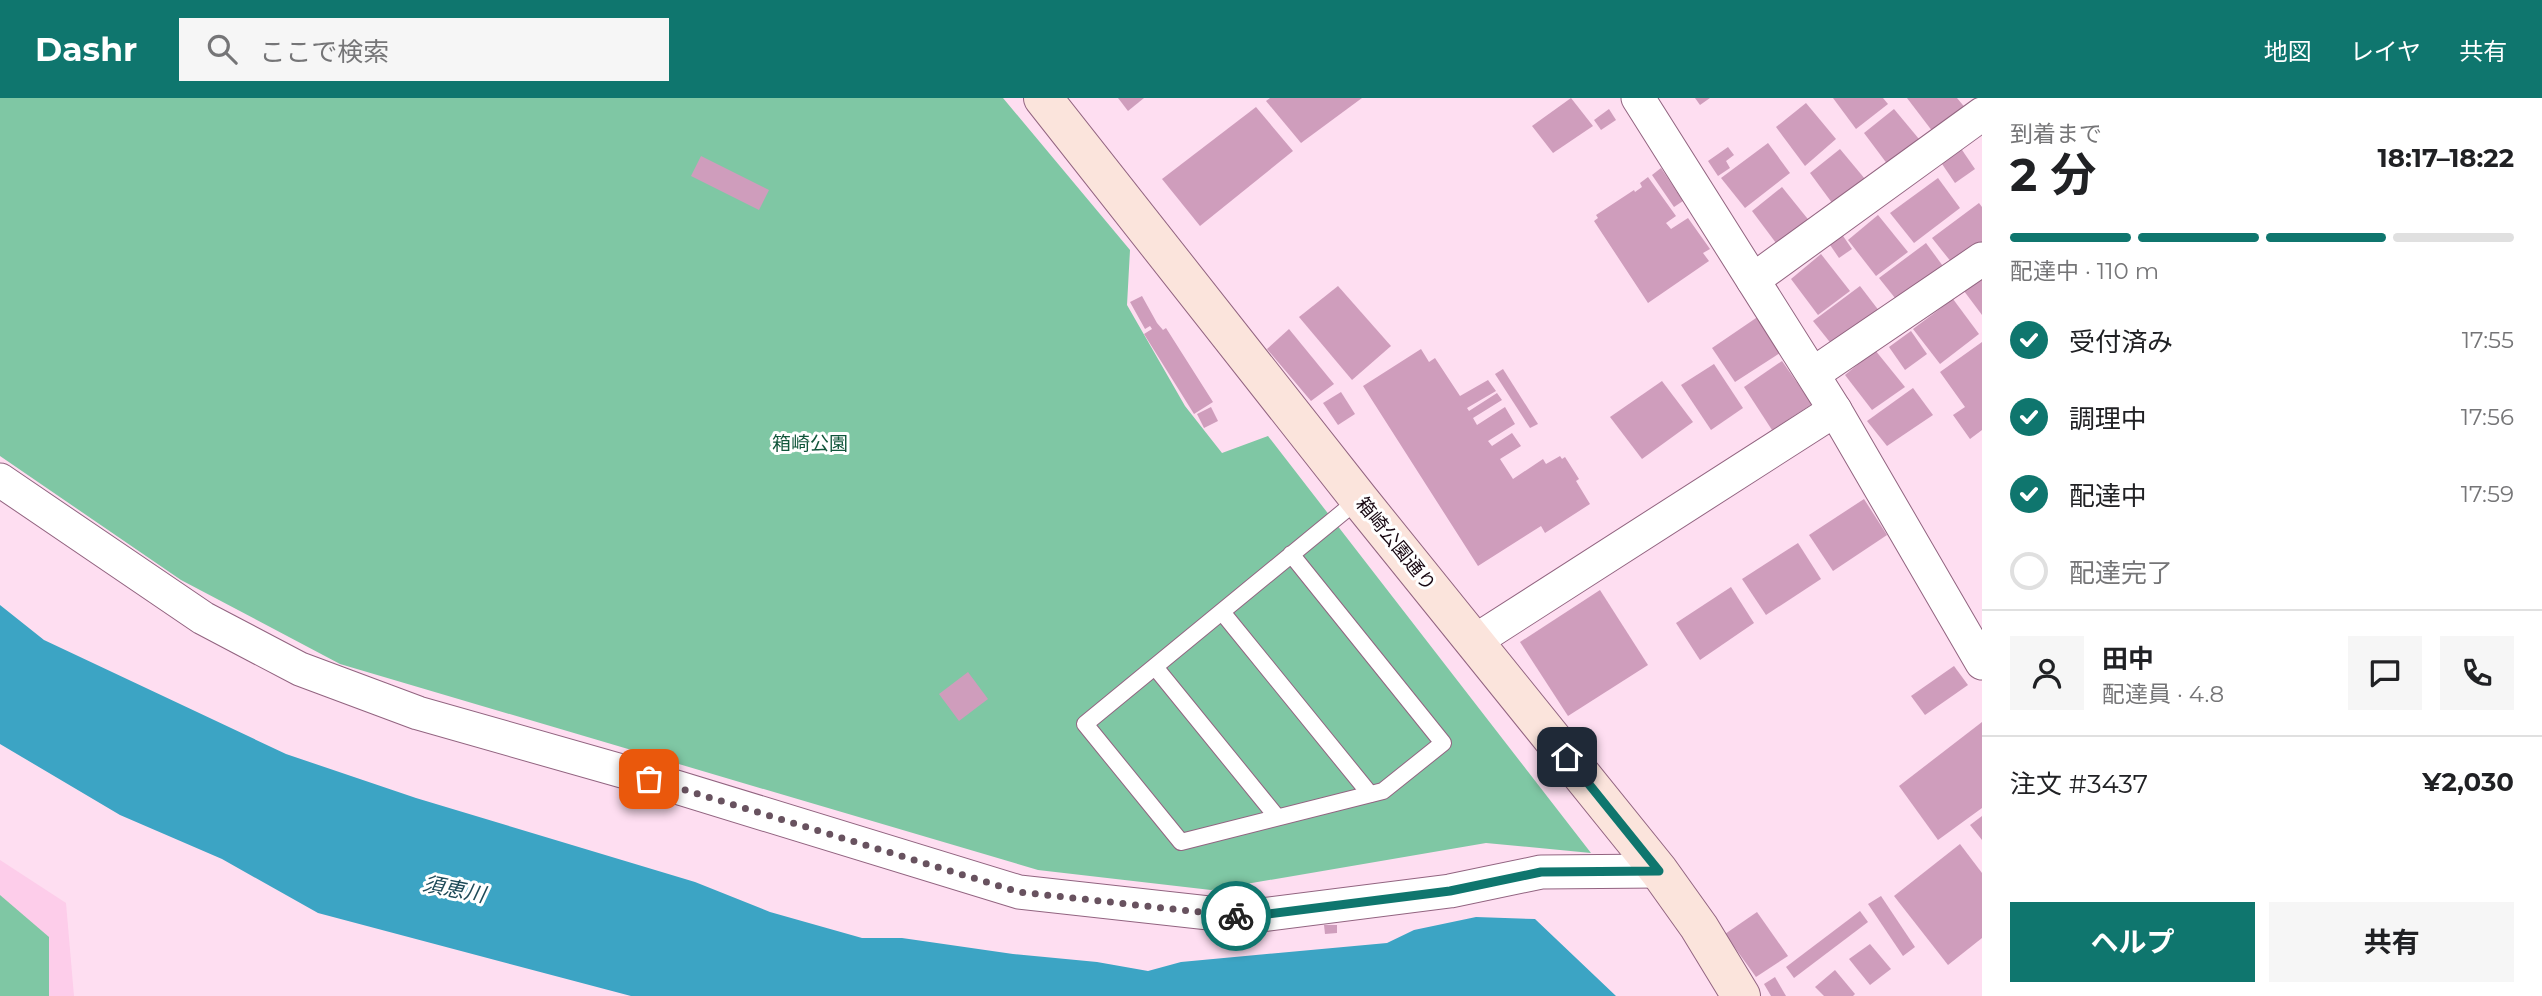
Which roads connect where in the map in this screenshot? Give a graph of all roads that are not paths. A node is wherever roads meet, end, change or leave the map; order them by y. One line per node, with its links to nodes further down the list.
1 (1043, 98): 9 (street, 箱崎公園通り)
2 (1638, 98): 5 (street)
3 (1982, 114): 5 (street)
4 (1982, 259): 6 (street)
5 (1753, 279): 6 (street)
6 (1812, 374): 7 (street)
7 (1835, 410): 12 (street); 13 (street)
8 (0, 480): 17 (street)
9 (1359, 499): 10 (lane); 12 (street, 箱崎公園通り)
10 (1292, 554): 11 (lane); 15 (lane)
11 (1222, 612): 14 (lane); 15 (lane)
12 (1475, 641): 17 (street, 箱崎公園通り)
13 (1982, 663)
14 (1155, 667): 16 (lane); 16 (lane)
15 (1370, 794): 16 (lane)
16 (1277, 817)
17 (1659, 871): 18 (street, 箱崎公園通り)
18 (1741, 996)

